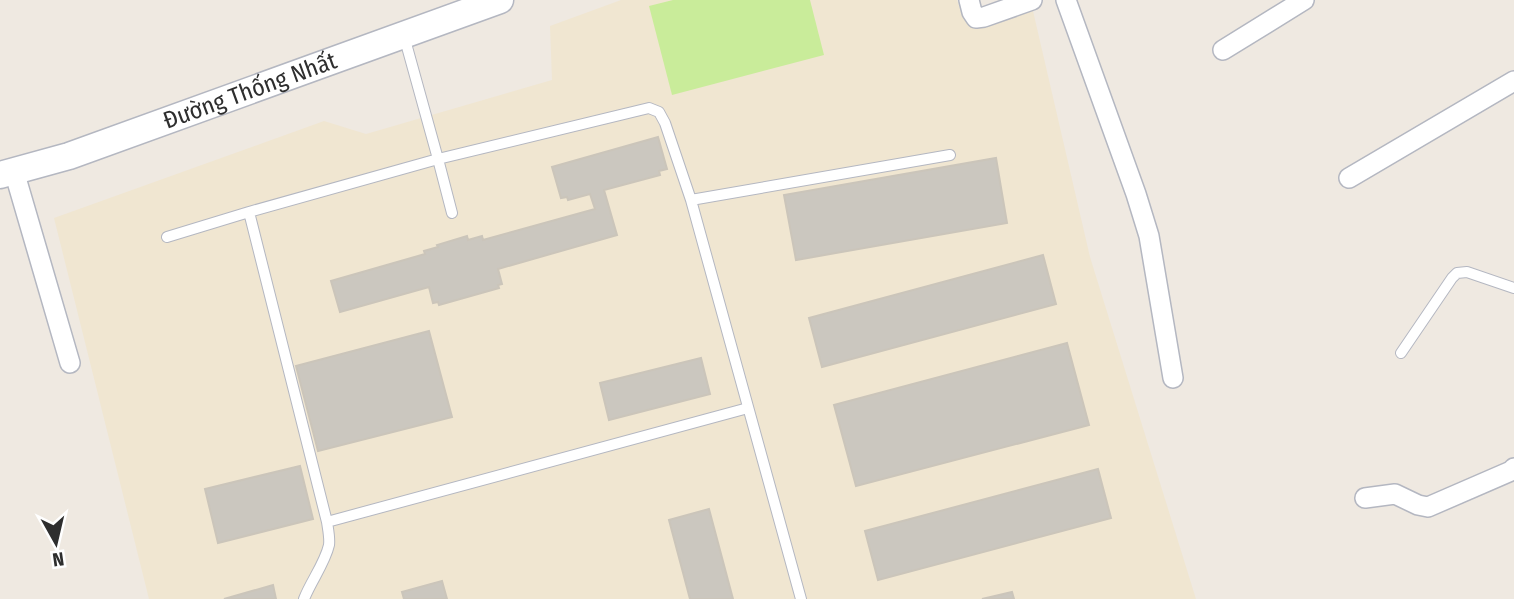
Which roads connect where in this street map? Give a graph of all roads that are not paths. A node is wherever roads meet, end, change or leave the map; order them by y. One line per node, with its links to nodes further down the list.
1 (500, 0): 6 (street, Đường Thống Nhất)
2 (969, 0): 3 (street)
3 (1032, 0)
4 (1066, 0): 20 (street)
5 (1304, 0): 7 (street)
6 (404, 36): 10 (lane); 11 (street, Đường Thống Nhất)
7 (1223, 50)
8 (1514, 81): 12 (street)
9 (950, 155): 13 (lane)
10 (438, 159): 13 (lane); 14 (lane); 15 (lane)
11 (7, 173): 19 (street)
12 (1349, 178)
13 (691, 200): 21 (lane)
14 (249, 212): 16 (lane); 24 (lane)
15 (452, 213)
16 (167, 237)
17 (1514, 288): 18 (lane)
18 (1401, 353)
19 (70, 363)
20 (1173, 378)
21 (748, 408): 24 (lane); 26 (lane)
22 (1514, 468): 23 (street)
23 (1365, 498)
24 (327, 522): 25 (lane)
25 (304, 599)
26 (801, 599)

